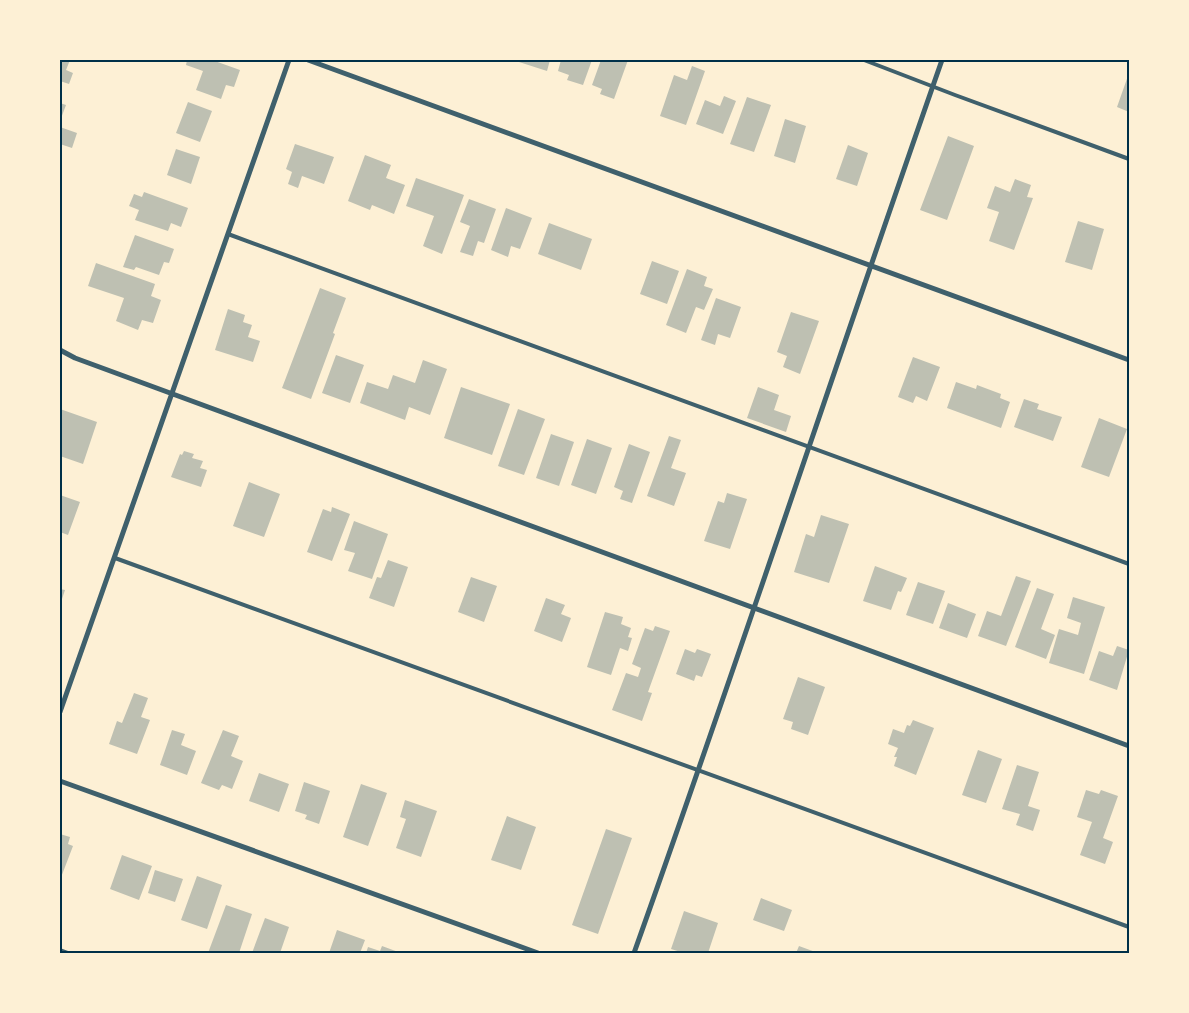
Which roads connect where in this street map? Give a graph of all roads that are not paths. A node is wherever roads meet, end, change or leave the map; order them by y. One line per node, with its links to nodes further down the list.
1 (289, 60): 7 (street)
2 (308, 60): 8 (street)
3 (864, 60): 5 (lane)
4 (942, 60): 5 (street)
5 (933, 86): 6 (lane); 8 (street)
6 (1129, 159)
7 (228, 234): 11 (street); 12 (lane)
8 (870, 265): 10 (street); 12 (street)
9 (60, 350): 11 (street)
10 (1129, 360)
11 (171, 393): 13 (street); 15 (street)
12 (808, 445): 14 (lane); 15 (street)
13 (115, 558): 16 (street); 18 (lane)
14 (1129, 564)
15 (754, 608): 17 (street); 18 (street)
16 (60, 712)
17 (1129, 746)
18 (699, 770): 20 (lane); 24 (street)
19 (60, 782): 23 (street)
20 (1129, 927)
21 (60, 950): 22 (lane)
22 (68, 953)
23 (538, 953)
24 (634, 953)

